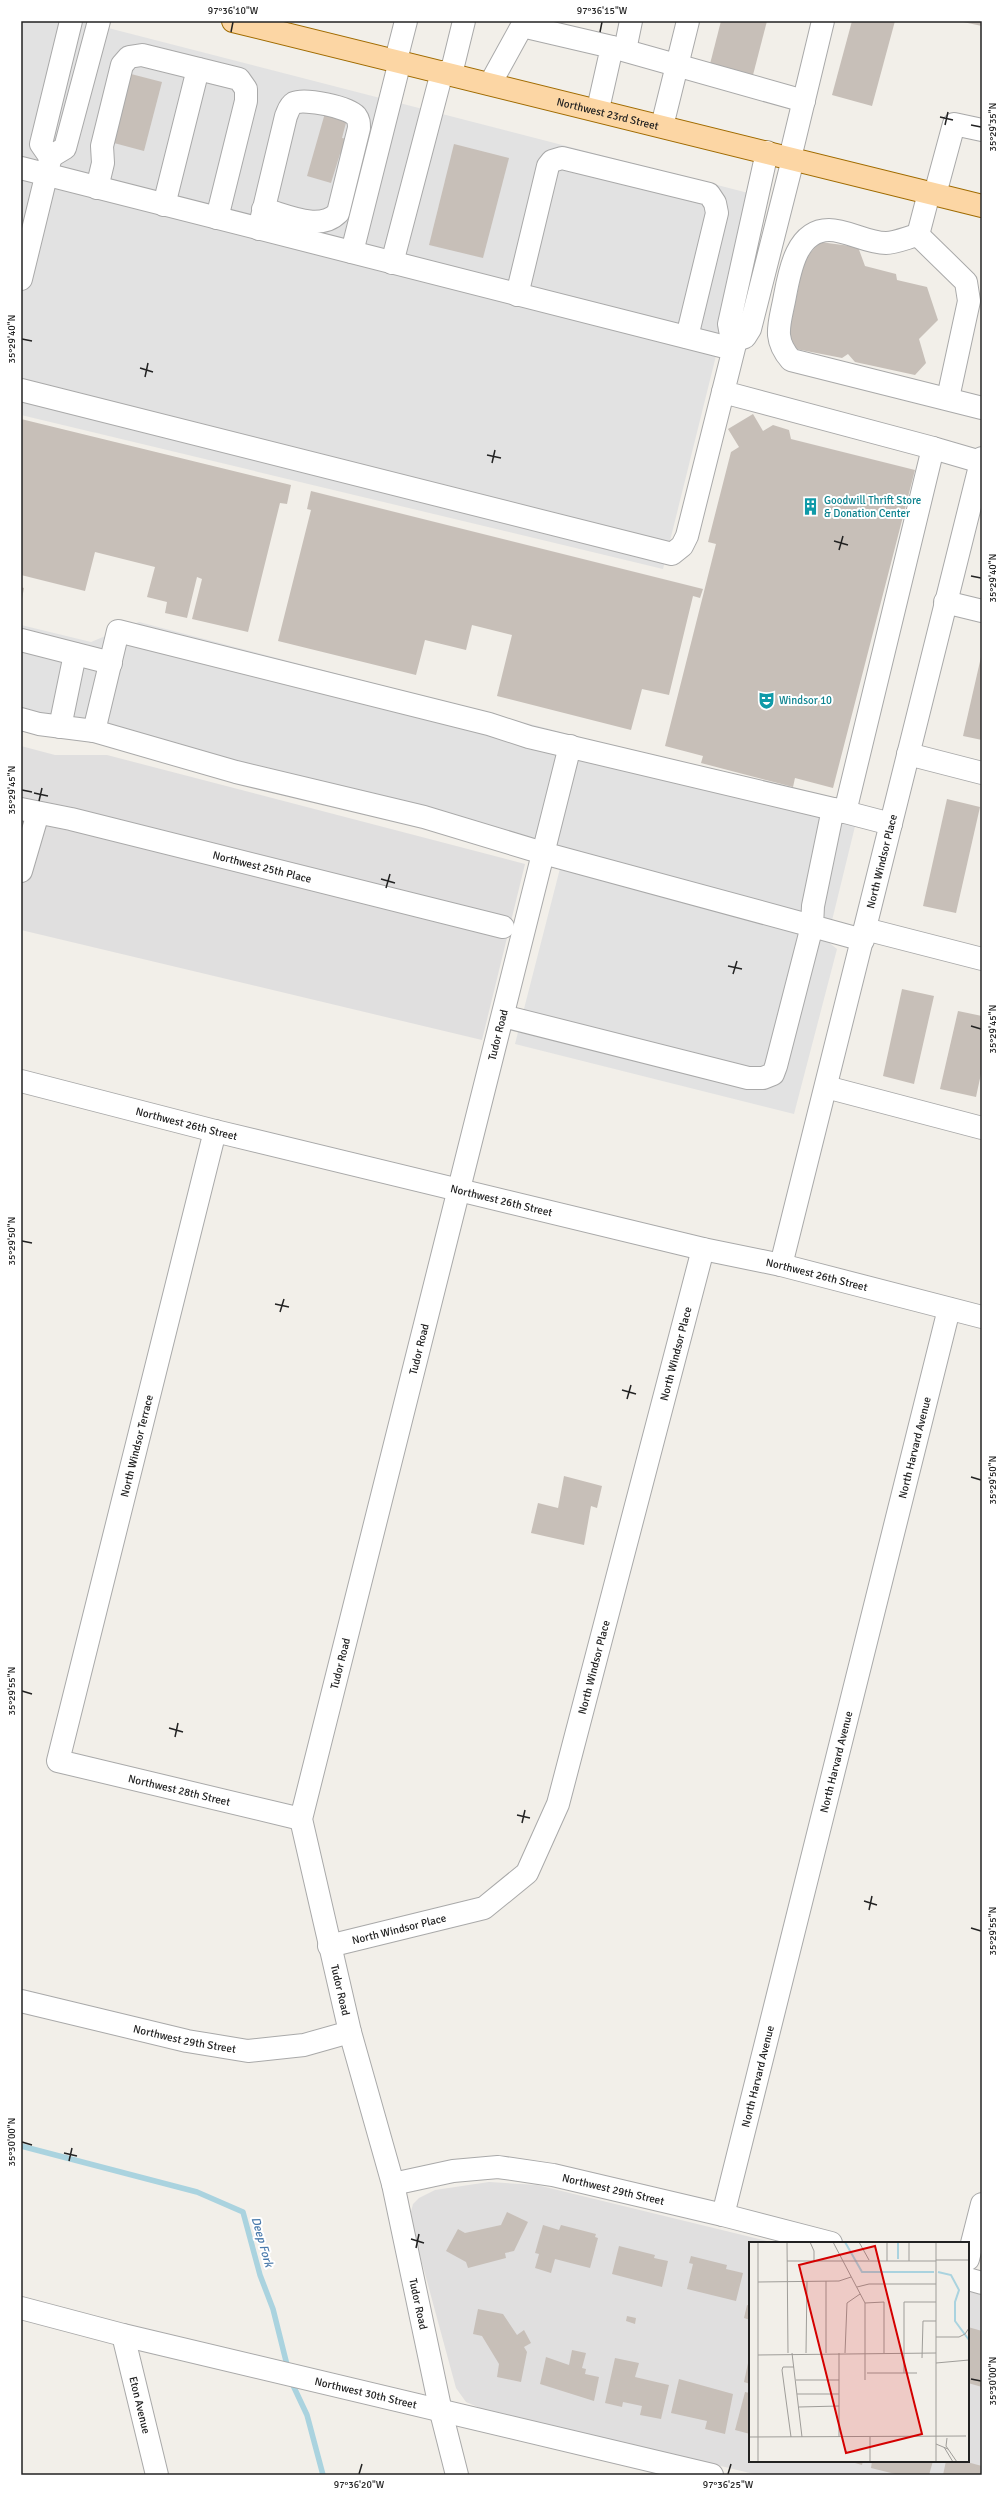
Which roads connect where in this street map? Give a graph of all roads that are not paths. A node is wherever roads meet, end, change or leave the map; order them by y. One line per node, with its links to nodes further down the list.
1 (71, 21): 22 (street)
2 (99, 21): 22 (street)
3 (233, 21): 9 (main road, Northwest 23rd Street)
4 (406, 21): 11 (street)
5 (464, 21): 14 (street)
6 (632, 21): 10 (street)
7 (688, 21): 12 (street)
8 (823, 21): 16 (street)
9 (287, 27): 11 (main road, Northwest 23rd Street)
10 (618, 48): 12 (street); 15 (street); 17 (street)
11 (398, 61): 14 (main road, Northwest 23rd Street); 31 (street)
12 (677, 64): 16 (street); 18 (street)
13 (198, 69): 24 (street); 26 (street); 28 (street)
14 (447, 73): 15 (main road, Northwest 23rd Street); 32 (street)
15 (490, 84): 17 (main road, Northwest 23rd Street)
16 (804, 101): 21 (street)
17 (598, 110): 18 (main road, Northwest 23rd Street)
18 (662, 126): 20 (main road, Northwest 23rd Street)
19 (982, 130): 25 (street)
20 (767, 152): 21 (main road, Northwest 23rd Street); 36 (street)
21 (791, 158): 25 (main road, Northwest 23rd Street); 36 (street)
22 (49, 166): 23 (street); 24 (street); 33 (street)
23 (21, 168)
24 (97, 188): 26 (street)
25 (932, 193): 27 (main road, Northwest 23rd Street); 30 (street)
26 (164, 205): 28 (street)
27 (982, 206)
28 (217, 218): 29 (street)
29 (261, 219): 29 (street); 31 (street)
30 (918, 235): 39 (street); 39 (street)
31 (352, 252): 32 (street)
32 (392, 262): 34 (street)
33 (21, 280)
34 (517, 295): 35 (street); 35 (street)
35 (687, 337): 36 (street)
36 (735, 345): 38 (street)
37 (21, 390): 38 (street)
38 (723, 392): 41 (street)
39 (948, 398): 40 (street)
40 (982, 408)
41 (933, 448): 42 (street); 54 (street)
42 (981, 460): 43 (street, North Windsor Place)
43 (945, 602): 44 (street); 52 (street, North Windsor Place)
44 (982, 611)
45 (21, 640): 46 (street)
46 (75, 654): 47 (street); 49 (street)
47 (111, 663): 50 (street); 51 (street)
48 (21, 720): 49 (street)
49 (60, 727): 50 (street)
50 (94, 731): 57 (street)
51 (570, 746): 54 (street); 57 (street, Tudor Road)
52 (908, 754): 53 (street); 56 (street, North Windsor Place)
53 (982, 773)
54 (839, 810): 56 (street); 59 (street)
55 (29, 811): 58 (street); 60 (street, Northwest 25th Place)
56 (891, 824): 61 (street, North Windsor Place)
57 (543, 853): 59 (street); 63 (street, Tudor Road)
58 (21, 871)
59 (812, 926): 61 (street); 63 (street)
60 (503, 927)
61 (864, 934): 62 (street); 65 (street, North Windsor Place)
62 (982, 959)
63 (501, 1025): 68 (street, Tudor Road)
64 (21, 1081): 67 (street, Northwest 26th Street)
65 (826, 1086): 66 (street); 70 (street, North Windsor Place)
66 (982, 1128)
67 (216, 1131): 68 (street, Northwest 26th Street); 73 (street, North Windsor Terrace)
68 (460, 1189): 69 (street, Northwest 26th Street); 74 (street, Tudor Road)
69 (703, 1249): 70 (street, Northwest 26th Street); 75 (street, North Windsor Place)
70 (781, 1265): 71 (street, Northwest 26th Street)
71 (949, 1309): 72 (street, Northwest 26th Street); 80 (street, North Harvard Avenue)
72 (982, 1317)
73 (58, 1761): 74 (street, Northwest 28th Street)
74 (301, 1819): 75 (street, Tudor Road)
75 (329, 1946): 77 (street, Tudor Road)
76 (21, 2001): 77 (street, Northwest 29th Street)
77 (350, 2032): 78 (street, Tudor Road)
78 (393, 2184): 80 (street, Northwest 29th Street); 87 (street, Tudor Road)
79 (982, 2204): 82 (street)
80 (723, 2214): 81 (street, Northwest 29th Street)
81 (827, 2242)
82 (969, 2255)
83 (969, 2279): 84 (street)
84 (982, 2283)
85 (21, 2308): 86 (street, Northwest 30th Street)
86 (123, 2335): 87 (street, Northwest 30th Street); 88 (street, Eton Avenue)
87 (441, 2412): 89 (street, Tudor Road); 90 (street, Northwest 30th Street)
88 (157, 2475)
89 (458, 2475)
90 (712, 2475)

